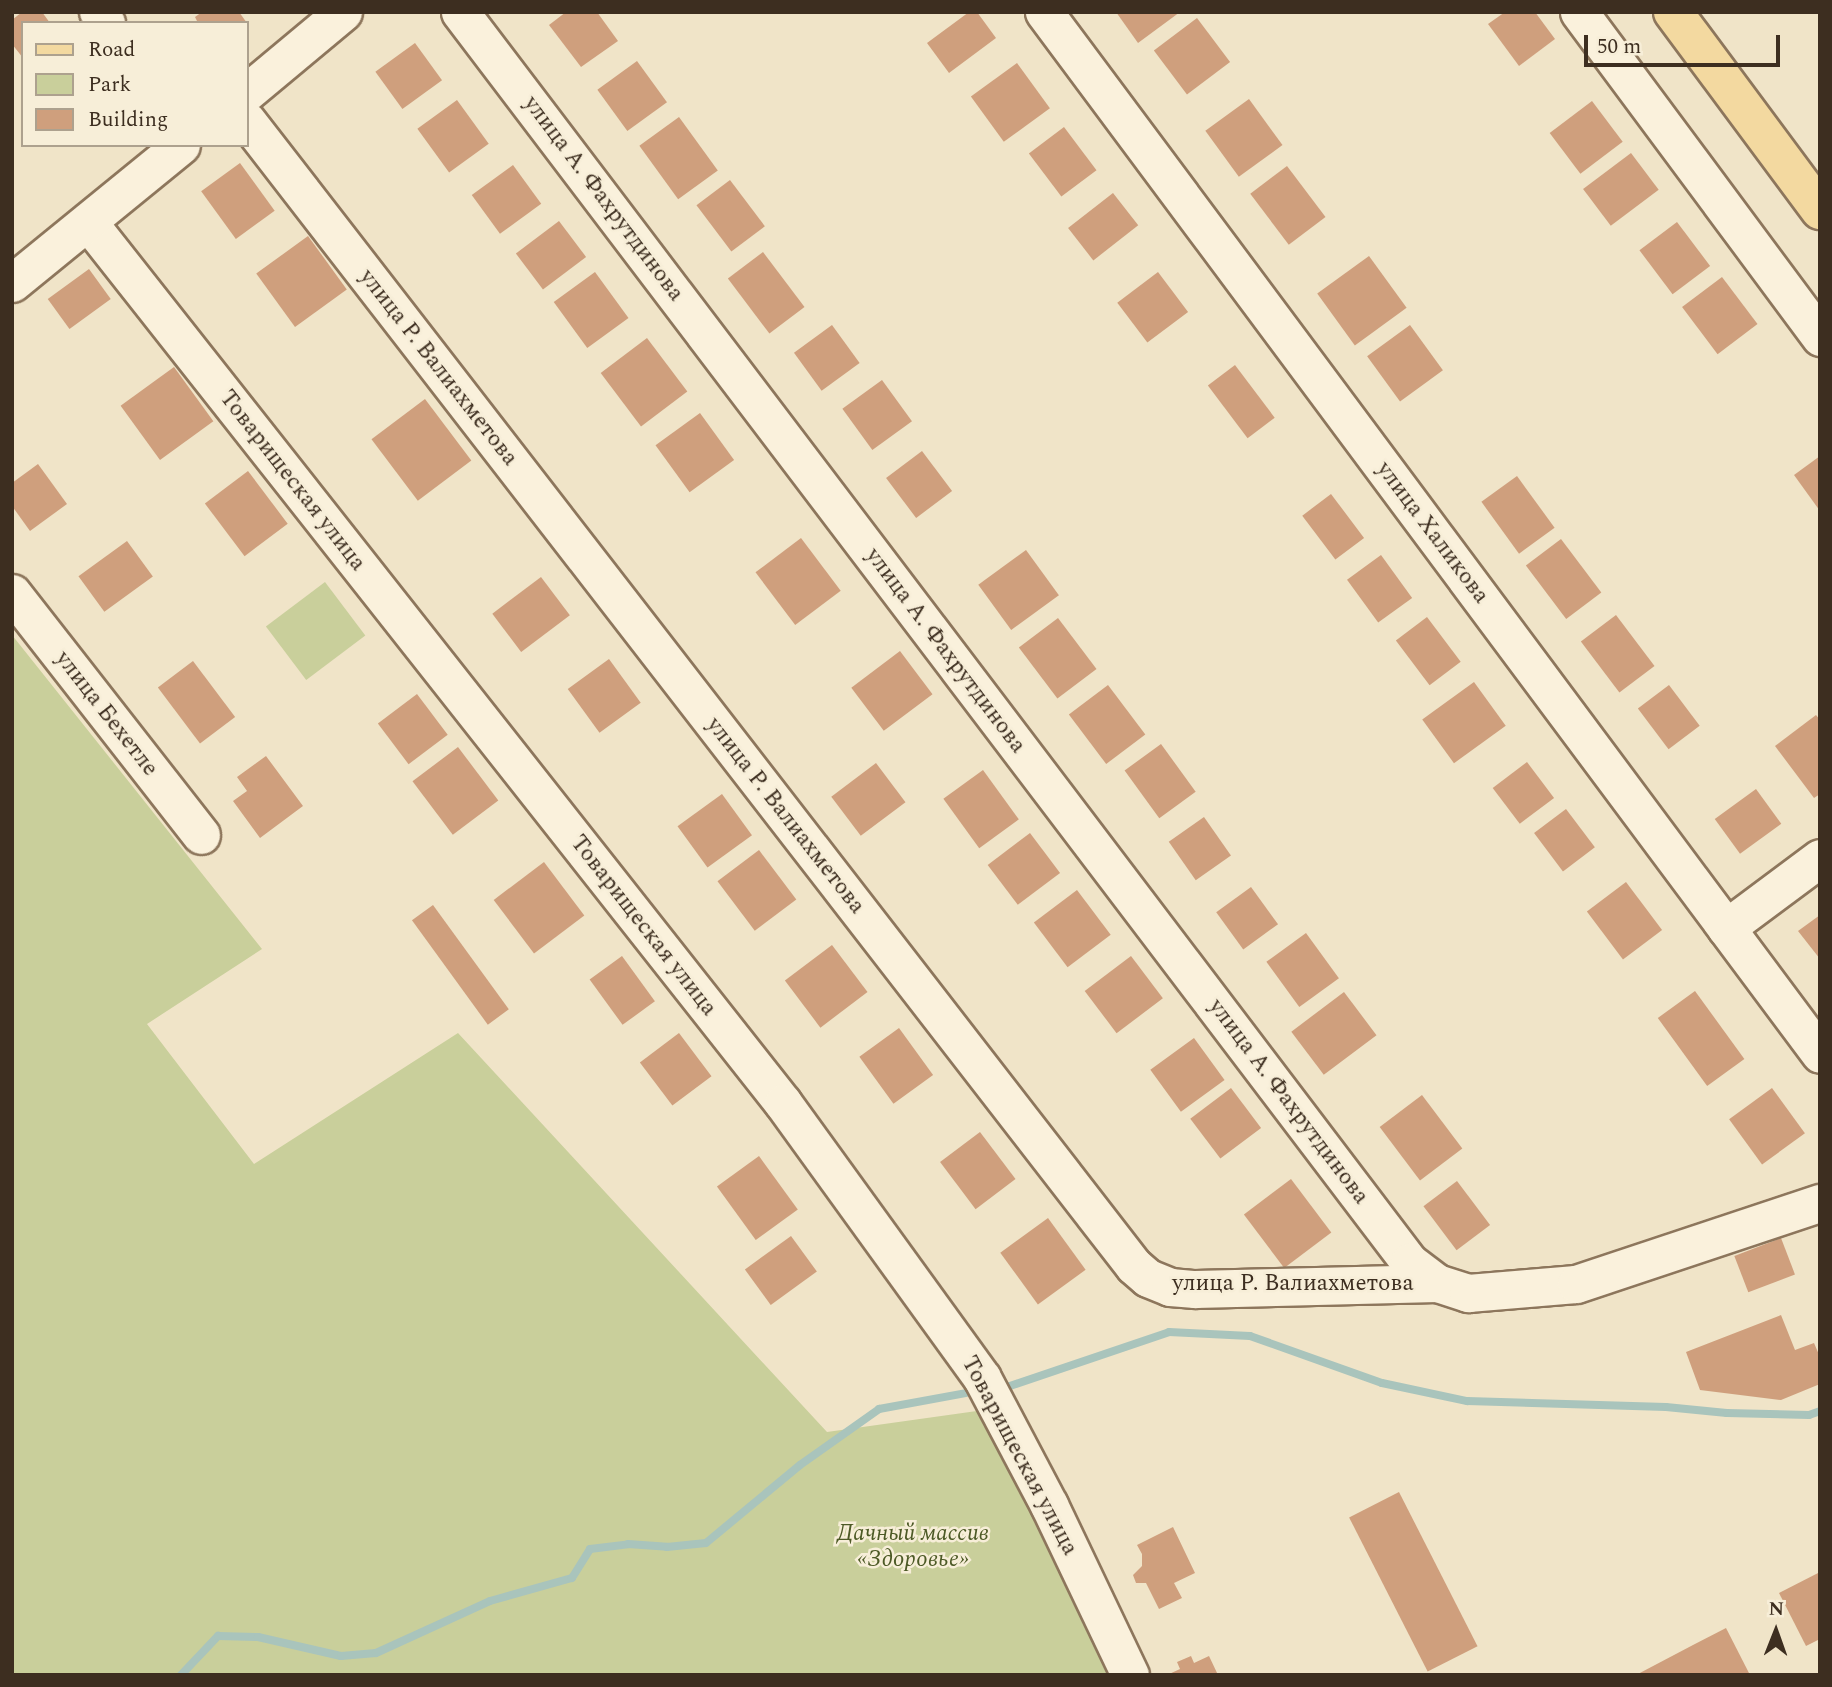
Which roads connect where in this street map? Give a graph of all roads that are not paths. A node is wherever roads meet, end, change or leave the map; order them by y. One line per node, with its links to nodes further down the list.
1 (343, 12): 6 (street)
2 (460, 12): 19 (street, улица А. Фахрутдинова)
3 (1044, 12): 16 (street, улица Халикова)
4 (1579, 12): 12 (street)
5 (1673, 12): 9 (main road)
6 (248, 91)
7 (248, 122): 19 (street, улица Р. Валиахметова)
8 (179, 147): 10 (street)
9 (1820, 210)
10 (88, 222): 11 (street); 20 (street, Товарищеская улица)
11 (12, 283)
12 (1820, 337)
13 (12, 593): 14 (street, улица Бехетле)
14 (201, 835)
15 (1820, 858): 16 (street)
16 (1726, 928): 17 (street, улица Халикова)
17 (1820, 1054)
18 (1820, 1202): 19 (street)
19 (1437, 1283)
20 (1130, 1675)

